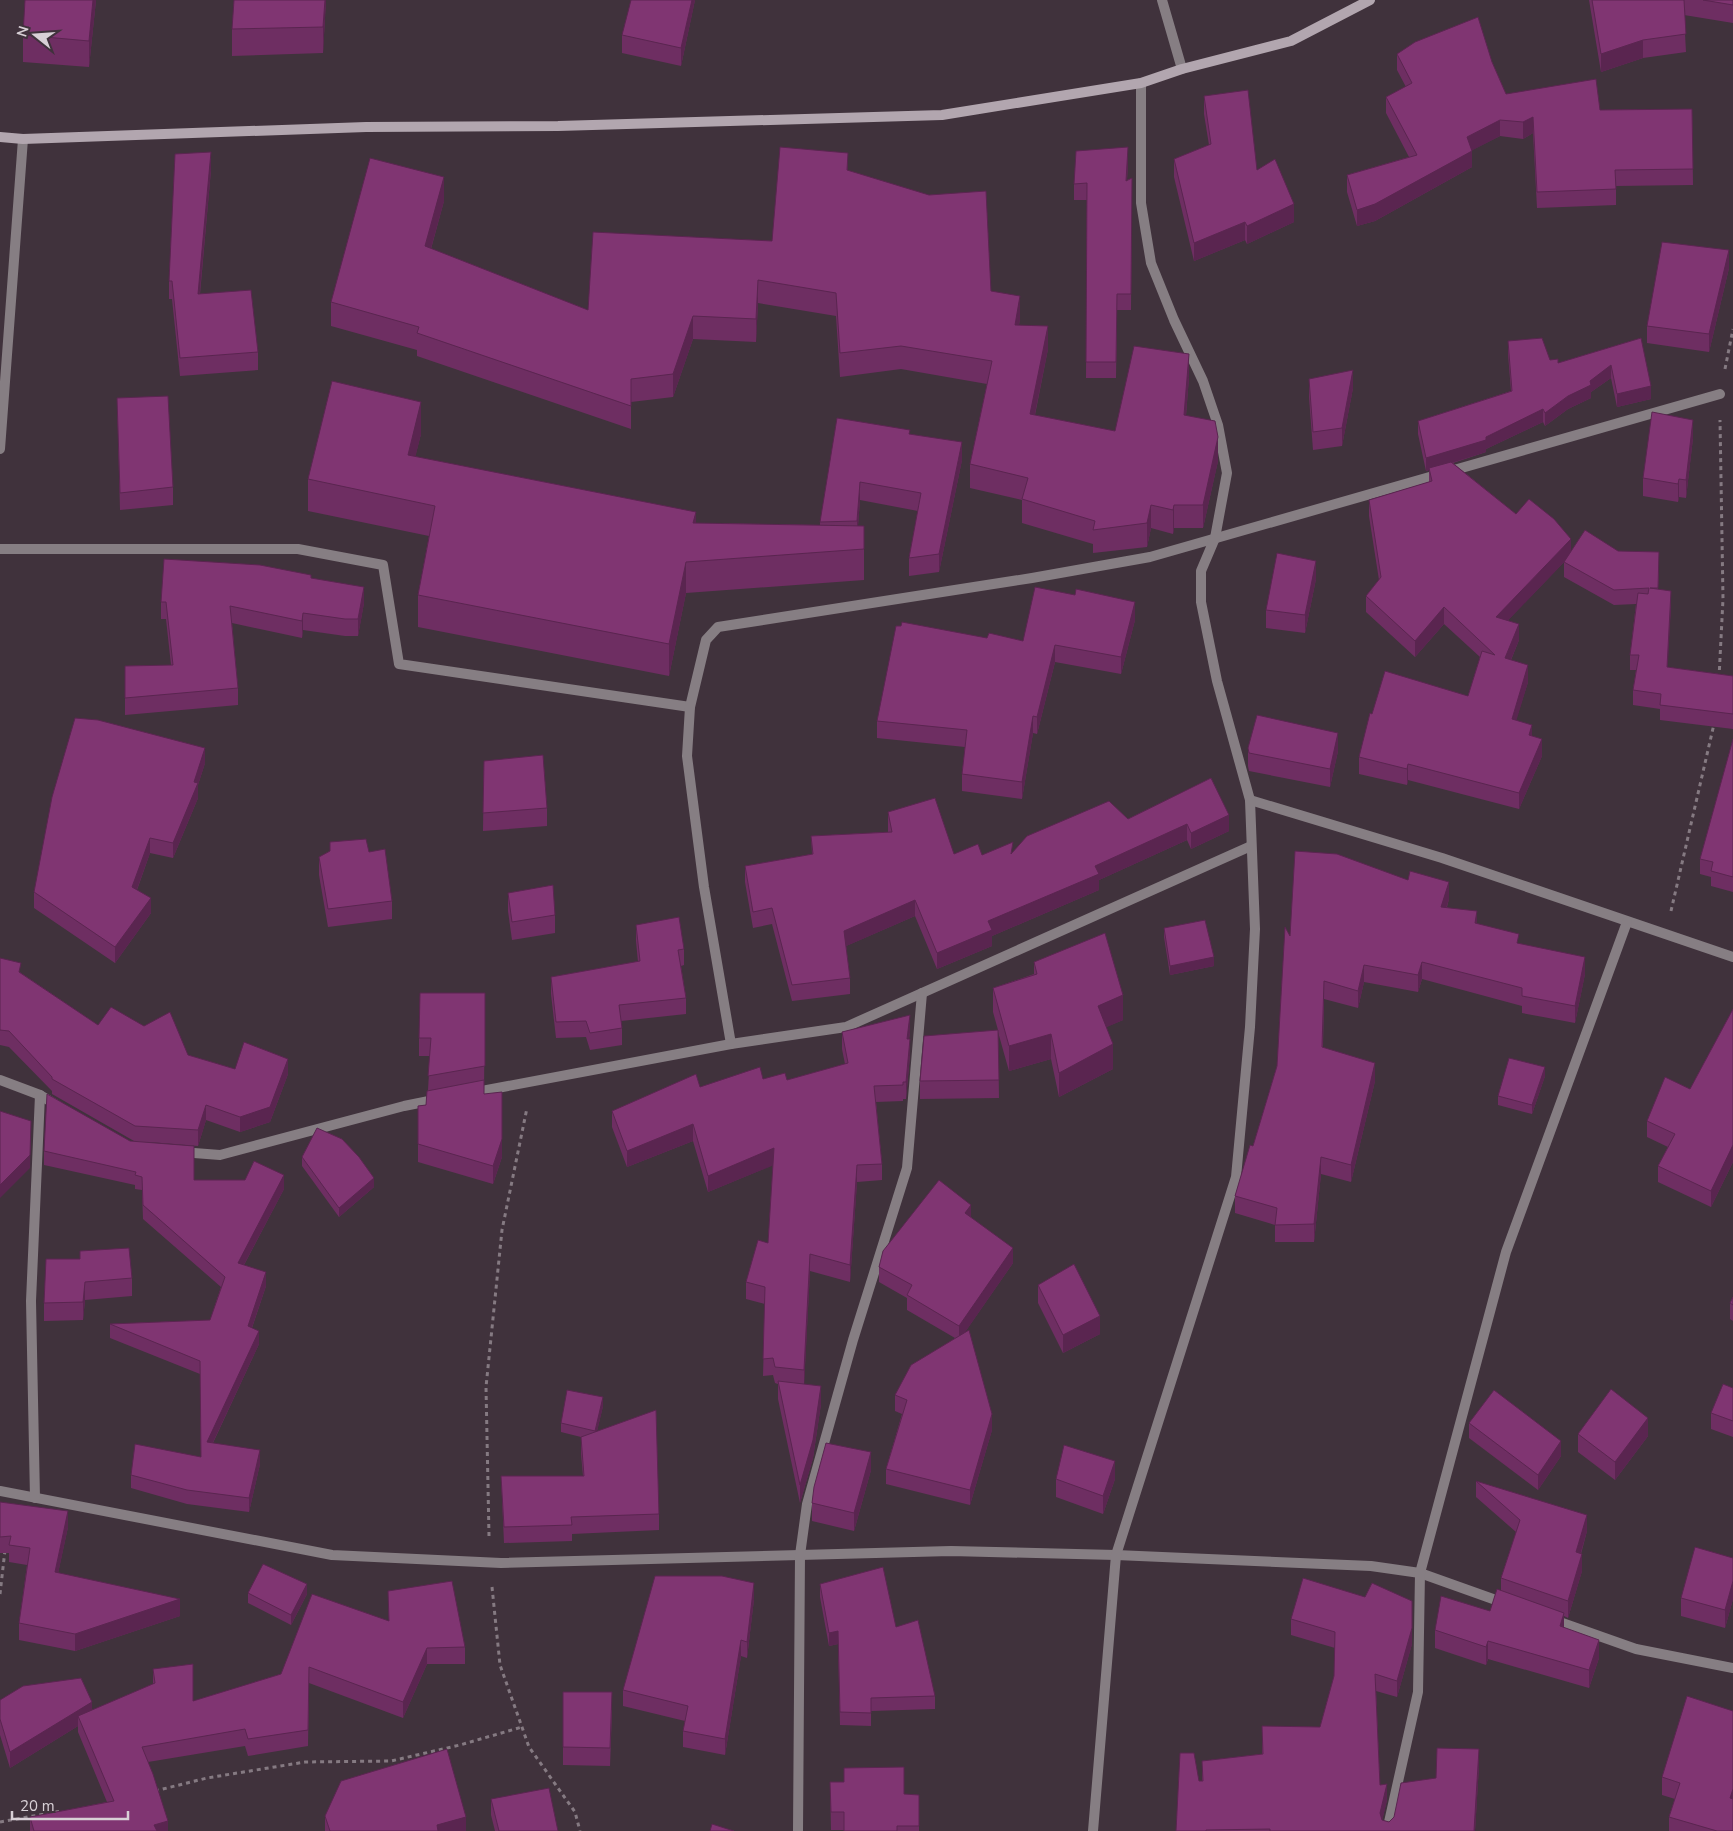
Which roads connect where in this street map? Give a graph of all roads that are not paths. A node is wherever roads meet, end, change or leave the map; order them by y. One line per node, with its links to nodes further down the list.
1 (1162, 0): 3 (street)
2 (1370, 0): 3 (main road)
3 (1182, 69): 4 (main road)
4 (1141, 83): 6 (main road); 9 (street)
5 (0, 137): 6 (main road)
6 (23, 139): 8 (street)
7 (1720, 394): 9 (street)
8 (0, 450)
9 (1215, 538): 11 (street); 12 (street)
10 (0, 549): 11 (street)
11 (690, 707): 17 (street)
12 (1250, 800): 13 (street); 14 (street)
13 (1251, 846): 16 (street); 25 (street)
14 (1627, 922): 15 (street); 26 (street)
15 (1733, 957)
16 (922, 993): 17 (street); 24 (street)
17 (731, 1044): 21 (street)
18 (0, 1080): 19 (street)
19 (40, 1095): 20 (street); 23 (street)
20 (65, 1110)
21 (172, 1152)
22 (0, 1491): 23 (street)
23 (35, 1498): 24 (street)
24 (800, 1555): 25 (street); 30 (street)
25 (1116, 1555): 26 (street); 31 (street)
26 (1420, 1573): 27 (street); 32 (street)
27 (1514, 1606)
28 (1542, 1616): 29 (street)
29 (1733, 1668)
30 (798, 1831)
31 (1093, 1831)
32 (1387, 1831)

